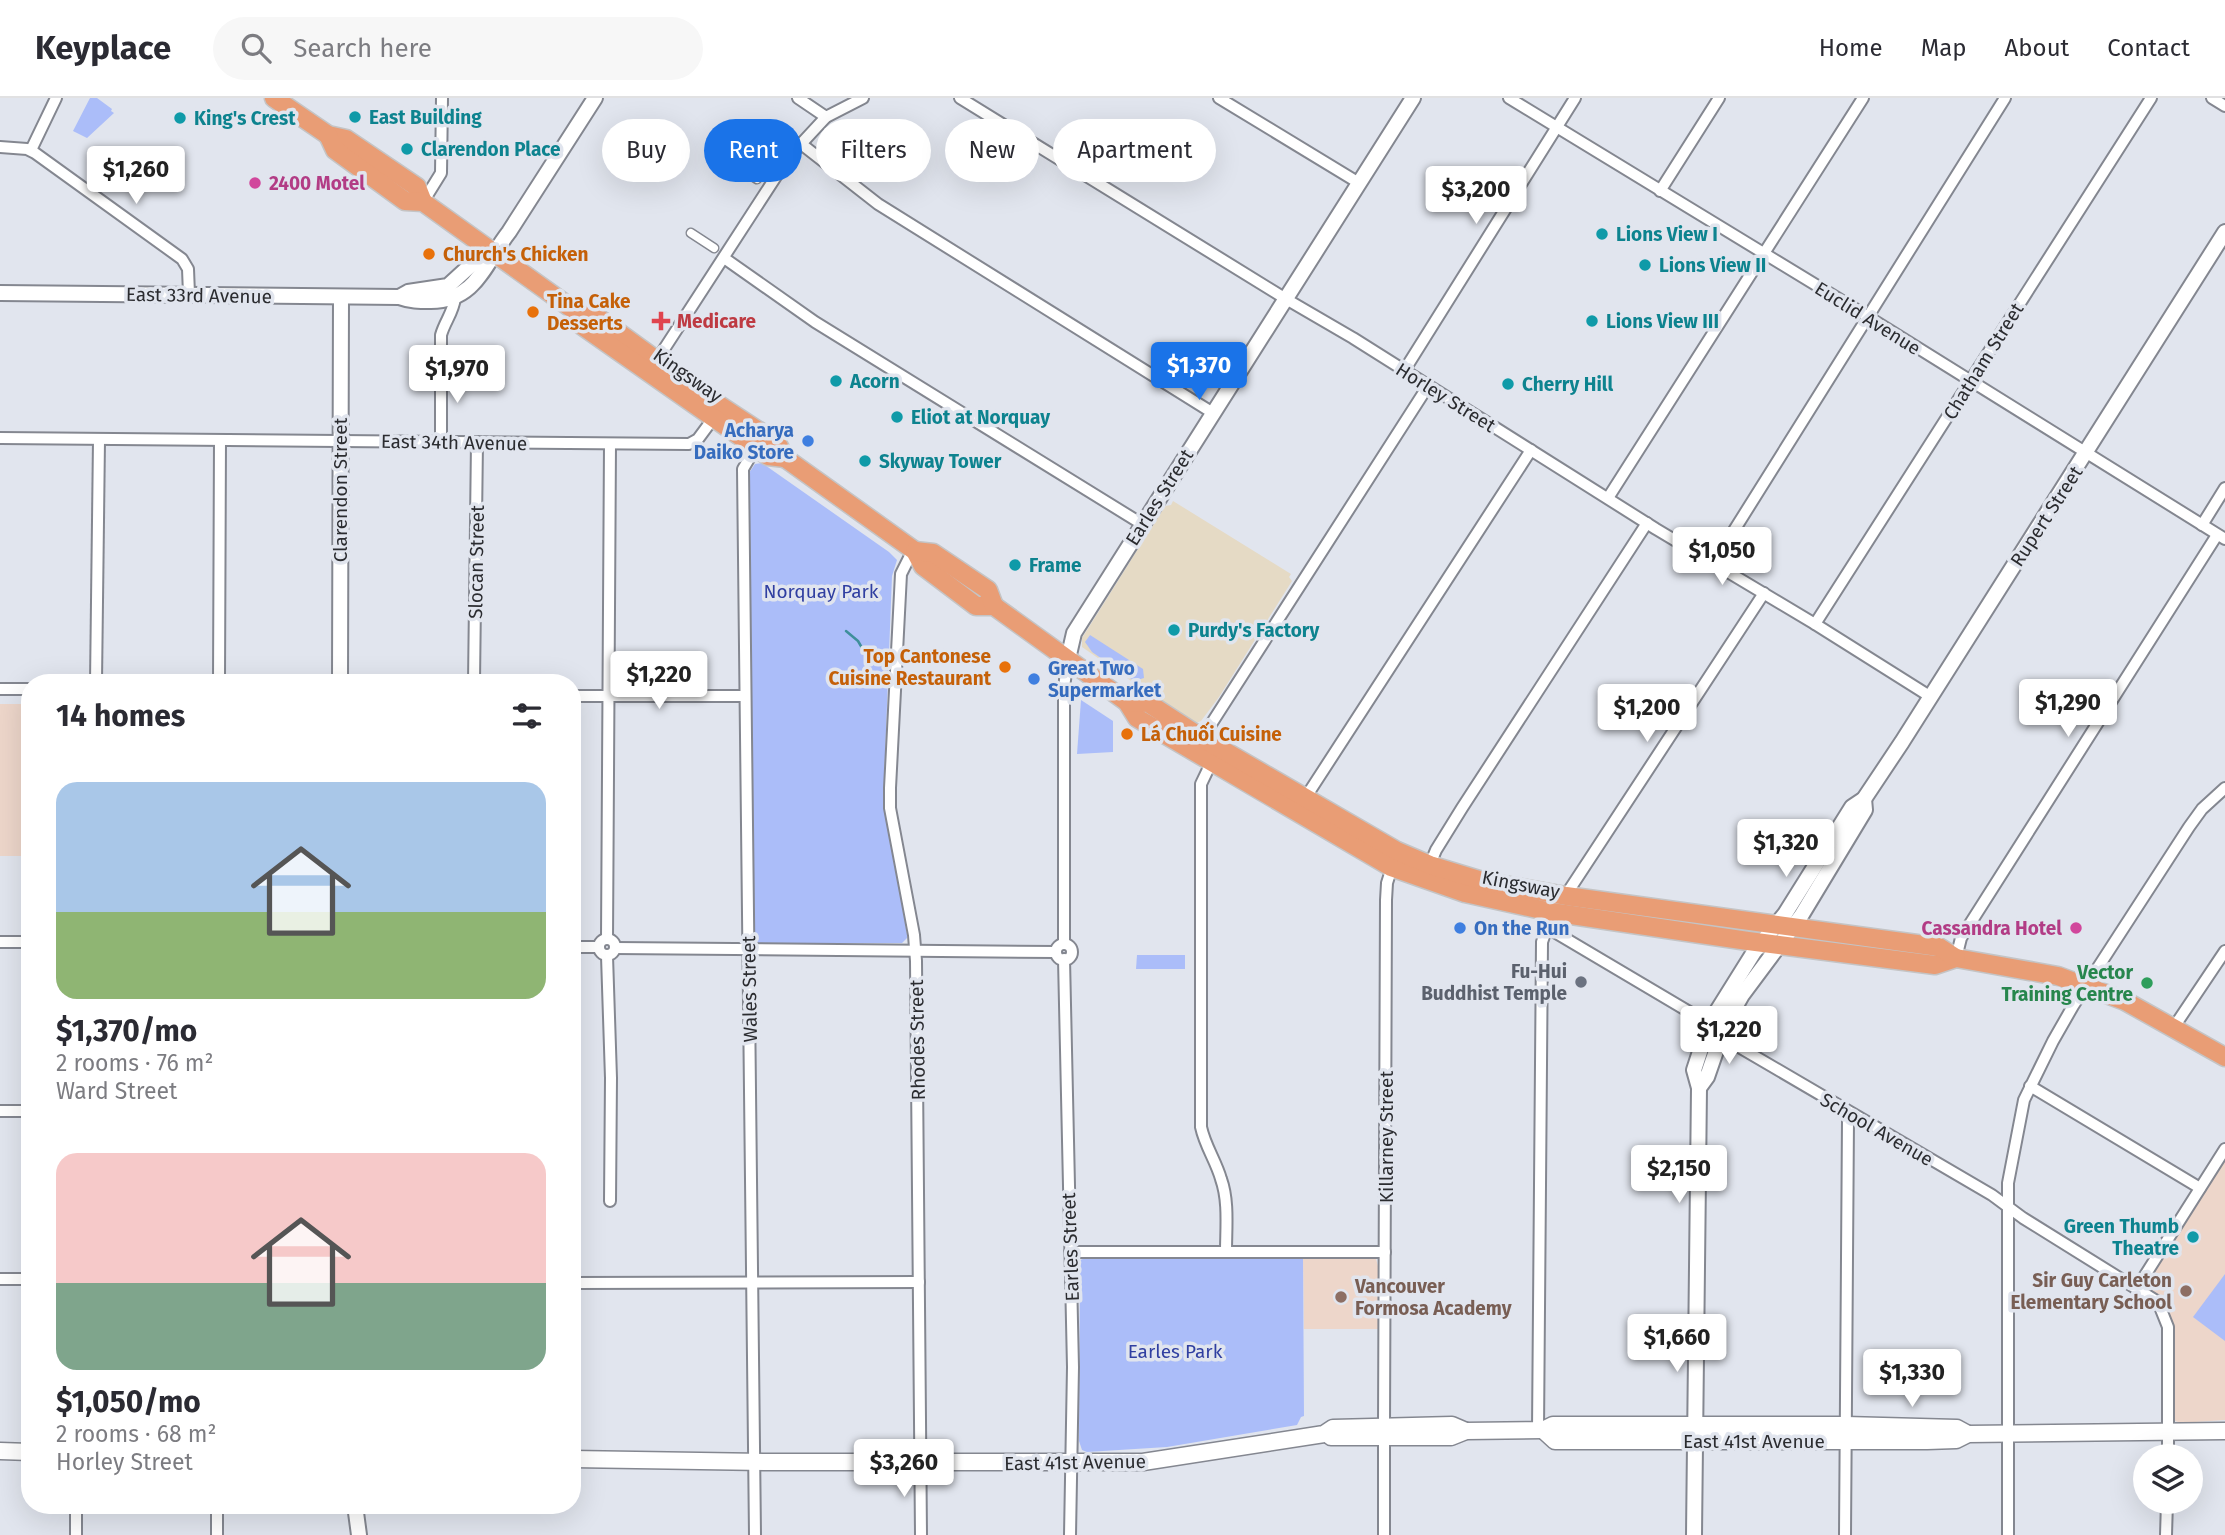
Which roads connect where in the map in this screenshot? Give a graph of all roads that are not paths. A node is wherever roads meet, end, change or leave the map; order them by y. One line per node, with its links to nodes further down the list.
1 (56, 98): 23 (street)
2 (274, 98): 27 (main road, Kingsway)
3 (442, 98): 27 (street)
4 (595, 98): 31 (street)
5 (798, 98): 18 (street)
6 (863, 98): 18 (street)
7 (960, 98): 38 (street, Horley Street)
8 (1219, 98): 25 (street)
9 (1413, 98): 25 (street, Earles Street)
10 (1509, 98): 19 (street, Euclid Avenue)
11 (1575, 98): 19 (street)
12 (1719, 98): 26 (street)
13 (1863, 98): 32 (street)
14 (2005, 98): 40 (street)
15 (2151, 98): 43 (street, Chatham Street)
16 (2212, 98): 17 (street)
17 (2225, 106)
18 (826, 117): 20 (street)
19 (1556, 127): 26 (street, Euclid Avenue); 42 (street)
20 (802, 141)
21 (802, 145): 46 (street)
22 (0, 147): 23 (street)
23 (31, 150): 36 (street)
24 (773, 182): 33 (street)
25 (1359, 183): 38 (street, Earles Street)
26 (1660, 191): 32 (street, Euclid Avenue)
27 (423, 202): 31 (main road, Kingsway)
28 (2225, 232): 56 (street, Rupert Street)
29 (691, 233): 30 (street)
30 (714, 248)
31 (494, 252): 34 (street); 39 (main road, Kingsway)
32 (1764, 254): 40 (street, Euclid Avenue); 59 (street)
33 (724, 258): 41 (street); 61 (street)
34 (451, 292): 37 (street, East 33rd Avenue); 51 (street)
35 (0, 293): 36 (street, East 33rd Avenue)
36 (188, 294): 37 (street, East 33rd Avenue)
37 (341, 297): 50 (street, Clarendon Street)
38 (1286, 299): 42 (street, Horley Street); 46 (street, Earles Street)
39 (578, 313): 41 (main road, Kingsway); 45 (main road, Kingsway)
40 (1868, 317): 43 (street, Euclid Avenue); 65 (street)
41 (657, 360): 45 (main road, Kingsway)
42 (1404, 371): 44 (street, Horley Street)
43 (1970, 381): 56 (street, Euclid Avenue); 67 (street, Chatham Street)
44 (1428, 386): 55 (street, Horley Street); 79 (street)
45 (717, 413): 53 (street, East 34th Avenue); 54 (main road, Kingsway); 57 (main road, Kingsway)
46 (1213, 413): 61 (street, Earles Street)
47 (0, 438): 48 (street, East 34th Avenue)
48 (99, 440): 49 (street, East 34th Avenue); 69 (street)
49 (220, 440): 50 (street, East 34th Avenue); 70 (street)
50 (340, 441): 51 (street, East 34th Avenue); 71 (street, Clarendon Street)
51 (441, 442): 52 (street, East 34th Avenue)
52 (477, 442): 53 (street, East 34th Avenue); 72 (street, Slocan Street)
53 (610, 444): 76 (street)
54 (756, 447): 57 (main road, Kingsway); 77 (street, Wales Street)
55 (1531, 450): 59 (street, Horley Street); 82 (street)
56 (2087, 452): 62 (street, Euclid Avenue); 78 (street, Rupert Street)
57 (785, 458): 64 (main road, Kingsway)
58 (2225, 488): 62 (street)
59 (1608, 498): 60 (street, Horley Street)
60 (1647, 523): 65 (street, Horley Street); 84 (street)
61 (1142, 524): 68 (street, Earles Street)
62 (2202, 525): 63 (street, Euclid Avenue)
63 (2221, 537): 97 (street)
64 (914, 550): 68 (main road, Kingsway); 94 (street, Rhodes Street)
65 (1713, 564): 66 (street, Horley Street)
66 (1764, 593): 67 (street, Horley Street); 85 (street)
67 (1815, 624): 78 (street, Horley Street)
68 (1068, 659): 79 (main road, Kingsway); 96 (street, Earles Street)
69 (96, 674)
70 (219, 674)
71 (340, 674)
72 (474, 674)
73 (0, 689): 74 (street)
74 (21, 689)
75 (581, 695): 76 (street)
76 (609, 696): 77 (street); 92 (street)
77 (745, 696): 93 (street, Wales Street)
78 (1931, 697): 87 (street, Rupert Street)
79 (1198, 745): 80 (main road, Kingsway)
80 (1215, 755): 82 (main road, Kingsway); 113 (street)
81 (2225, 788): 98 (street)
82 (1301, 806): 83 (main road, Kingsway)
83 (1394, 859): 84 (main road, Kingsway); 114 (street, Killarney Street)
84 (1427, 873): 85 (main road, Kingsway); 86 (main road, Kingsway)
85 (1566, 896): 86 (street); 87 (main road, Kingsway)
86 (1548, 920): 90 (main road, Kingsway); 99 (street, School Avenue); 121 (street)
87 (1785, 926): 90 (street, Rupert Street); 97 (main road, Kingsway)
88 (0, 942): 89 (street)
89 (21, 942)
90 (1771, 944): 97 (main road, Kingsway); 99 (street, Rupert Street); 101 (street, Rupert Street)
91 (581, 947): 92 (street)
92 (607, 947): 93 (street); 110 (street)
93 (748, 949): 94 (street); 119 (street, Wales Street)
94 (915, 950): 96 (street); 117 (street, Rhodes Street)
95 (2225, 951): 100 (street)
96 (1061, 952): 112 (street, Earles Street)
97 (1956, 958): 98 (main road, Kingsway)
98 (2087, 985): 100 (main road, Kingsway); 103 (street)
99 (1709, 1024): 101 (street, School Avenue); 104 (street, Rupert Street)
100 (2174, 1027): 102 (main road, Kingsway)
101 (1721, 1035): 104 (street, Rupert Street); 107 (street, School Avenue)
102 (2225, 1057)
103 (2030, 1086): 109 (street); 111 (street)
104 (1699, 1088): 124 (street, Rupert Street)
105 (0, 1111): 106 (street)
106 (21, 1111)
107 (1851, 1114): 111 (street, School Avenue); 125 (street)
108 (2225, 1149): 109 (street)
109 (2200, 1188): 120 (street)
110 (610, 1201)
111 (2008, 1206): 120 (street, School Avenue); 126 (street)
112 (1070, 1252): 113 (street); 134 (street, Earles Street)
113 (1226, 1252): 114 (street)
114 (1385, 1252): 122 (street, Killarney Street)
115 (0, 1279): 116 (street)
116 (21, 1279)
117 (919, 1282): 119 (street); 133 (street, Rhodes Street)
118 (581, 1283): 119 (street)
119 (752, 1284): 132 (street, Wales Street)
120 (2137, 1288): 127 (street, School Avenue)
121 (1541, 1430): 122 (main road, East 41st Avenue); 124 (main road, East 41st Avenue)
122 (1384, 1431): 134 (main road, East 41st Avenue); 145 (street, Killarney Street)
123 (2225, 1431): 127 (main road, East 41st Avenue)
124 (1694, 1433): 125 (main road, East 41st Avenue); 146 (street, Rupert Street)
125 (1846, 1433): 126 (main road, East 41st Avenue); 147 (street)
126 (2009, 1433): 127 (main road, East 41st Avenue); 148 (street)
127 (2166, 1433): 128 (street, School Avenue)
128 (2167, 1444)
129 (0, 1451): 130 (main road)
130 (21, 1452)
131 (581, 1459): 132 (main road, East 41st Avenue)
132 (755, 1462): 133 (main road, East 41st Avenue); 142 (street, Wales Street)
133 (920, 1462): 134 (main road, East 41st Avenue); 143 (street, Rhodes Street)
134 (1071, 1463): 144 (street, Earles Street)
135 (76, 1514): 139 (street)
136 (217, 1514): 140 (street)
137 (356, 1514): 141 (street)
138 (2167, 1514): 149 (street)
139 (76, 1535)
140 (217, 1535)
141 (359, 1535)
142 (755, 1535)
143 (921, 1535)
144 (1070, 1535)
145 (1384, 1535)
146 (1694, 1535)
147 (1845, 1535)
148 (2008, 1535)
149 (2166, 1535)

